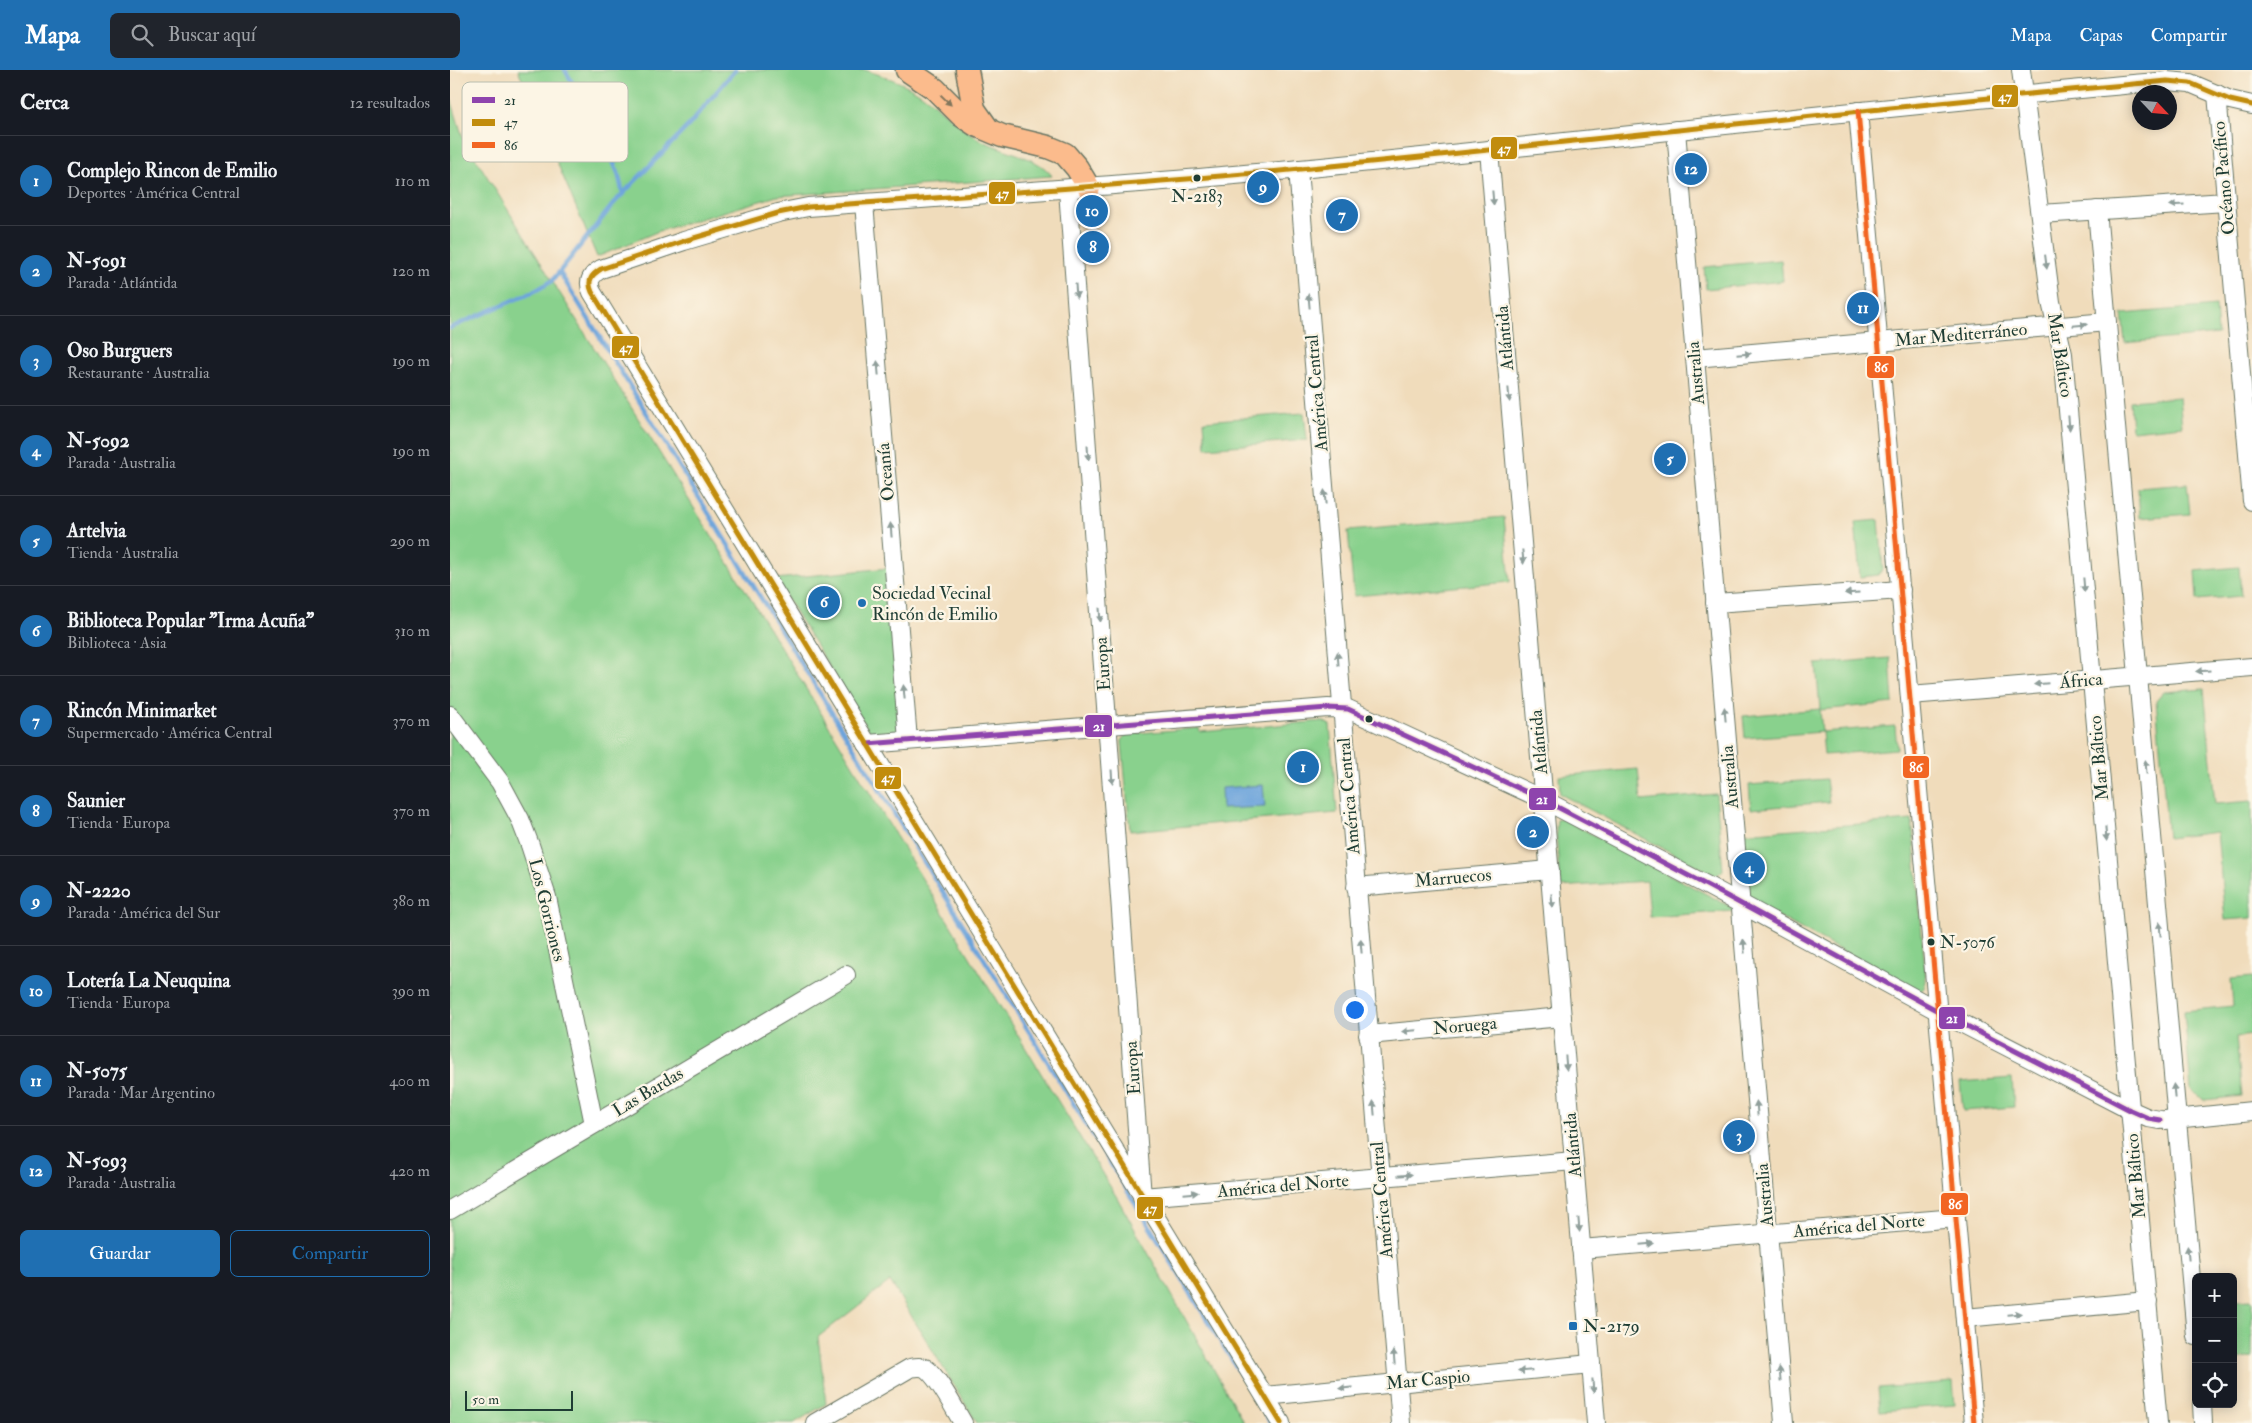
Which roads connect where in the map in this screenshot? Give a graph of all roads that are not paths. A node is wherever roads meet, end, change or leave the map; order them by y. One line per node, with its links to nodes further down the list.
1 (907, 70): 9 (main road, one-way to 9)
2 (967, 70): 9 (main road)
3 (2021, 70): 4 (street, Mar Báltico)
4 (2024, 94): 5 (street); 7 (street); 16 (street, Mar Báltico)
5 (2217, 94): 6 (street); 13 (street, Océano Pacífico)
6 (2252, 105)
7 (1858, 111): 8 (street); 20 (street)
8 (1676, 130): 10 (street); 21 (street, Australia)
9 (990, 132): 12 (main road)
10 (1489, 150): 11 (street); 35 (street, Atlántida, one-way to 35)
11 (1298, 170): 12 (street); 30 (street, América Central, one-way to 11)
12 (1079, 189): 14 (street); 32 (street, Europa, one-way to 32)
13 (2226, 202): 15 (street, one-way to 15); 18 (street, Océano Pacífico)
14 (864, 203): 33 (street, Oceanía, one-way to 14); 34 (street)
15 (2097, 210): 16 (street); 17 (street)
16 (2040, 214): 19 (street, Mar Báltico, one-way to 19)
17 (2107, 322): 19 (street, Mar Mediterráneo, one-way to 17); 27 (street)
18 (2244, 326): 22 (street, Océano Pacífico)
19 (2058, 327): 20 (street, Mar Mediterráneo); 28 (street, Mar Báltico, one-way to 28)
20 (1879, 342): 21 (street, Mar Mediterráneo, one-way to 20); 24 (street)
21 (1695, 358): 25 (street, Australia)
22 (2251, 477): 23 (street, Océano Pacífico)
23 (2252, 501)
24 (1900, 590): 25 (street, one-way to 25); 29 (street)
25 (1716, 603): 38 (street, Australia, one-way to 25)
26 (2252, 667): 27 (street, África, one-way to 27)
27 (2138, 676): 28 (street, África); 45 (street, one-way to 27)
28 (2092, 680): 29 (street, África, one-way to 29); 43 (street, Mar Báltico, one-way to 43)
29 (1910, 695): 40 (street)
30 (1342, 708): 32 (street); 35 (street); 37 (street, América Central)
31 (450, 715): 46 (street, Los Gorriones)
32 (1108, 725): 33 (street); 50 (street, Europa, one-way to 50)
33 (908, 740): 34 (street)
34 (867, 744): 50 (street)
35 (1544, 800): 36 (street, Atlántida); 38 (street)
36 (1550, 870): 37 (street, Marruecos); 41 (street, Atlántida, one-way to 41)
37 (1356, 887): 42 (street, América Central, one-way to 37)
38 (1741, 904): 40 (street); 53 (street, Australia, one-way to 38)
39 (846, 975): 46 (street, Las Bardas)
40 (1938, 1011): 43 (street); 52 (street)
41 (1562, 1017): 42 (street, Noruega, one-way to 42); 48 (street, Atlántida, one-way to 48)
42 (1368, 1035): 49 (street, América Central, one-way to 42)
43 (2130, 1110): 45 (street); 47 (street, Mar Báltico)
44 (2252, 1111): 45 (street)
45 (2168, 1119): 47 (street); 57 (street, one-way to 45)
46 (594, 1124): 51 (street, Las Bardas)
47 (2133, 1138): 55 (street, Mar Báltico)
48 (1574, 1161): 49 (street, América del Norte, one-way to 48); 54 (street, Atlántida, one-way to 54)
49 (1380, 1178): 50 (street, América del Norte, one-way to 49); 59 (street, América Central, one-way to 49)
50 (1142, 1198): 60 (street)
51 (450, 1210)
52 (1956, 1218): 53 (street, América del Norte); 56 (street)
53 (1768, 1234): 54 (street, América del Norte, one-way to 53); 67 (street, Australia, one-way to 53)
54 (1581, 1249): 58 (street, Atlántida)
55 (2148, 1301): 56 (street, one-way to 55); 69 (street, Mar Báltico)
56 (1965, 1318): 68 (street)
57 (2194, 1318)
58 (1591, 1364): 59 (street, Mar Caspio, one-way to 59); 66 (street, Atlántida, one-way to 66)
59 (1396, 1383): 60 (street, Mar Caspio, one-way to 60); 65 (street, América Central)
60 (1265, 1396): 64 (street)
61 (2202, 1408): 70 (street)
62 (815, 1423): 63 (street)
63 (963, 1423)
64 (1282, 1423)
65 (1401, 1423)
66 (1596, 1423)
67 (1784, 1423)
68 (1974, 1423)
69 (2158, 1423)
70 (2203, 1423)

